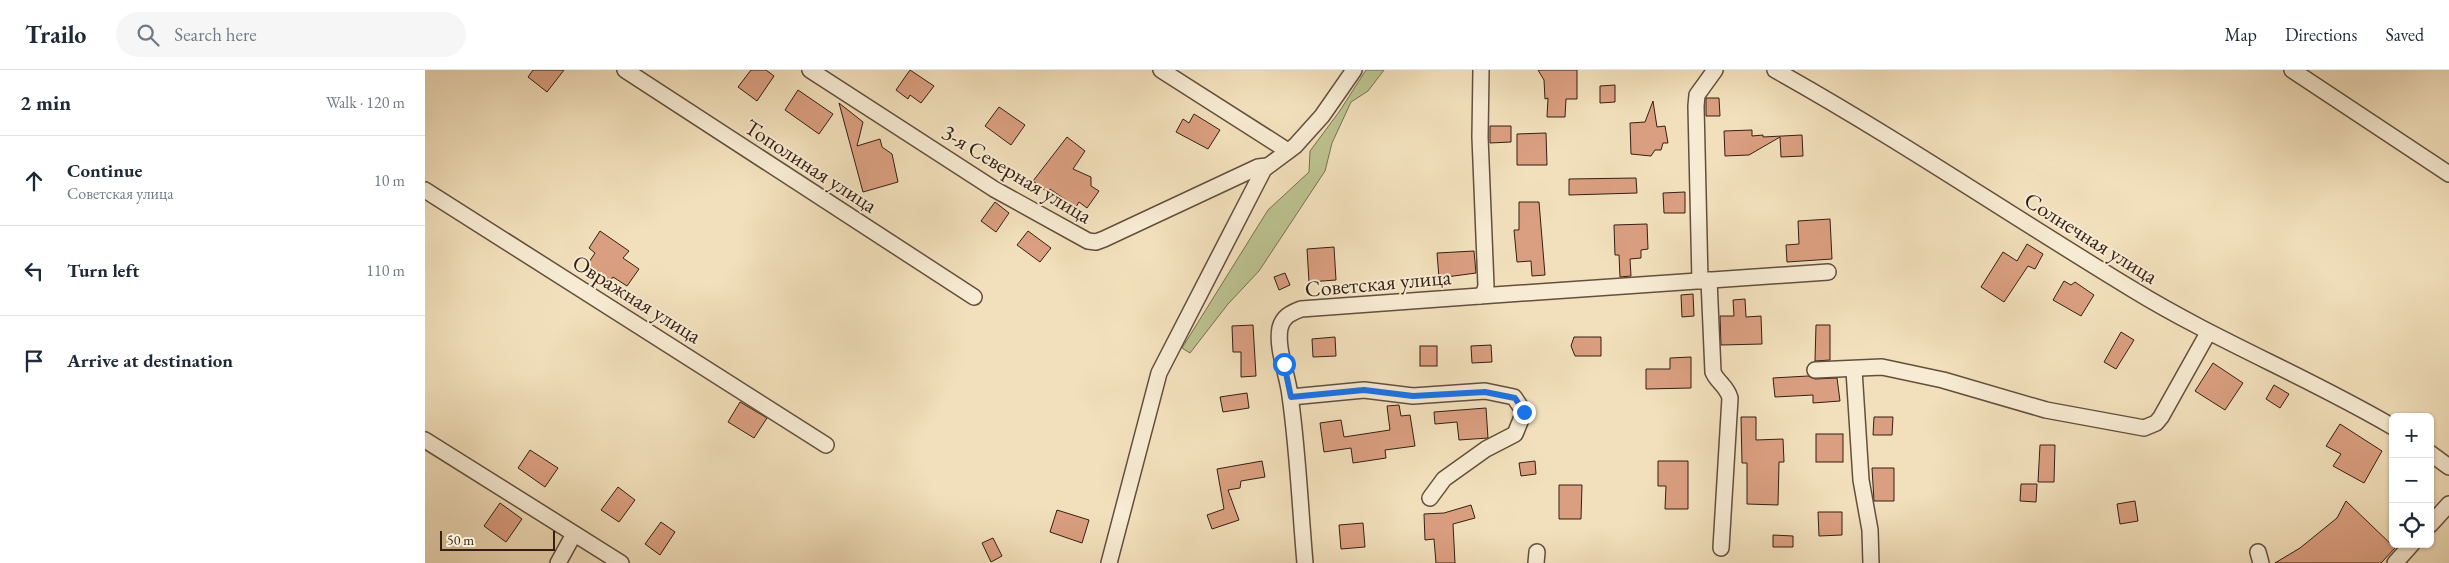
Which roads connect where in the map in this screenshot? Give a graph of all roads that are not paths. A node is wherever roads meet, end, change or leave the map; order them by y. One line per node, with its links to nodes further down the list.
1 (625, 70): 16 (street, Тополиная улица)
2 (810, 70): 10 (street, 3-я Северная улица)
3 (1161, 70): 9 (street)
4 (1354, 70): 9 (street)
5 (1481, 70): 15 (street)
6 (1715, 70): 14 (street)
7 (1775, 70): 17 (street, Солнечная улица)
8 (2292, 70): 11 (street)
9 (1288, 151): 10 (street)
10 (1267, 166): 34 (street)
11 (2449, 174)
12 (425, 190): 23 (street, Овражная улица)
13 (1828, 272): 14 (street)
14 (1705, 281): 15 (street); 30 (street)
15 (1482, 294): 20 (street, Советская улица)
16 (974, 297)
17 (2208, 333): 19 (street); 21 (street, Солнечная улица)
18 (1815, 370): 19 (street)
19 (1854, 370): 36 (street)
20 (1291, 397): 26 (street); 35 (street, Советская улица)
21 (2389, 425)
22 (425, 440): 29 (street)
23 (826, 445)
24 (2434, 456): 25 (street)
25 (2449, 467)
26 (1430, 498)
27 (2449, 504): 28 (street)
28 (2434, 521)
29 (574, 534): 32 (street); 33 (street)
30 (1721, 548)
31 (2408, 548): 37 (street)
32 (558, 563)
33 (621, 563)
34 (1109, 563)
35 (1305, 563)
36 (1871, 563)
37 (2395, 563)

